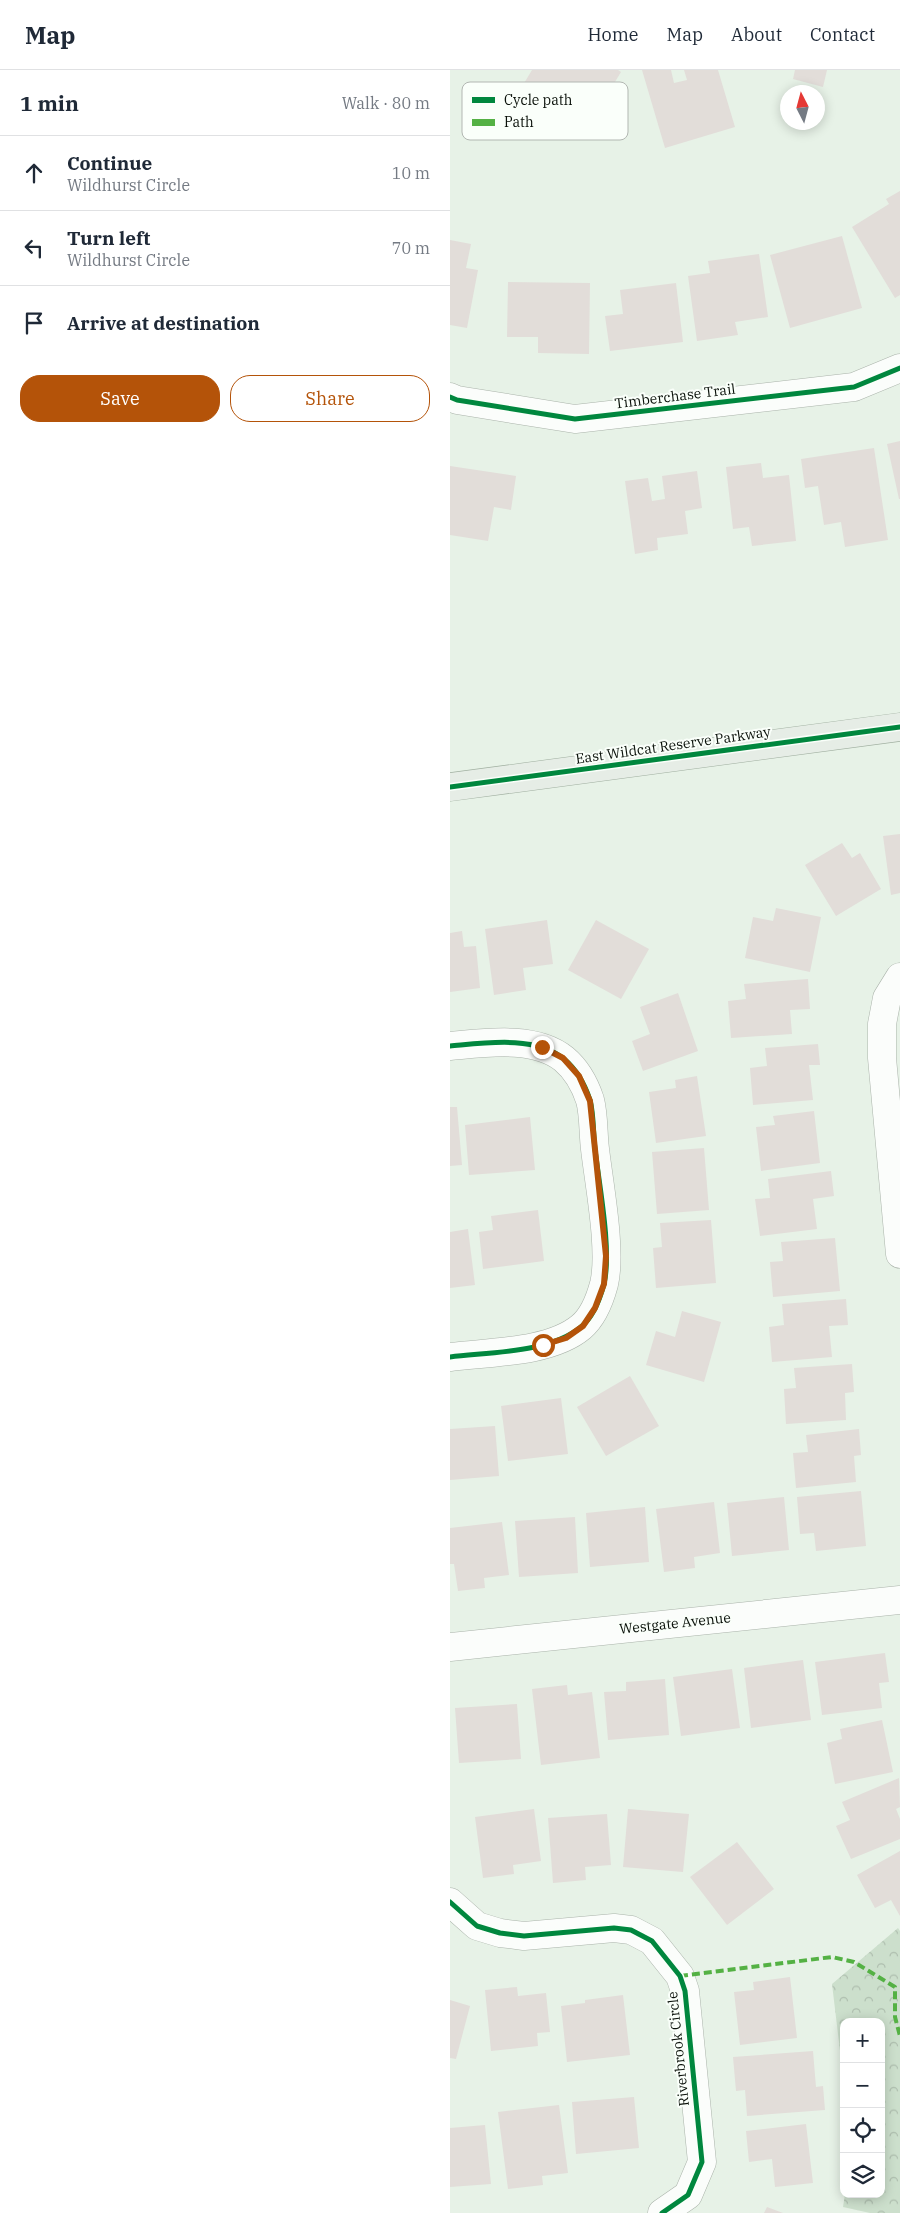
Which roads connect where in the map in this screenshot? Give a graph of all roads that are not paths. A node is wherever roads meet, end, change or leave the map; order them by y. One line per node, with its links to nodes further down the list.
1 (900, 368): 2 (street, Timberchase Trail)
2 (450, 397)
3 (900, 727): 4 (main road, East Wildcat Reserve Parkway)
4 (450, 787)
5 (900, 977): 7 (street)
6 (450, 1046): 8 (street)
7 (900, 1254)
8 (450, 1357)
9 (900, 1600): 10 (street, Westgate Avenue)
10 (450, 1647)
11 (450, 1902): 12 (street, Riverbrook Circle)
12 (662, 2213)

